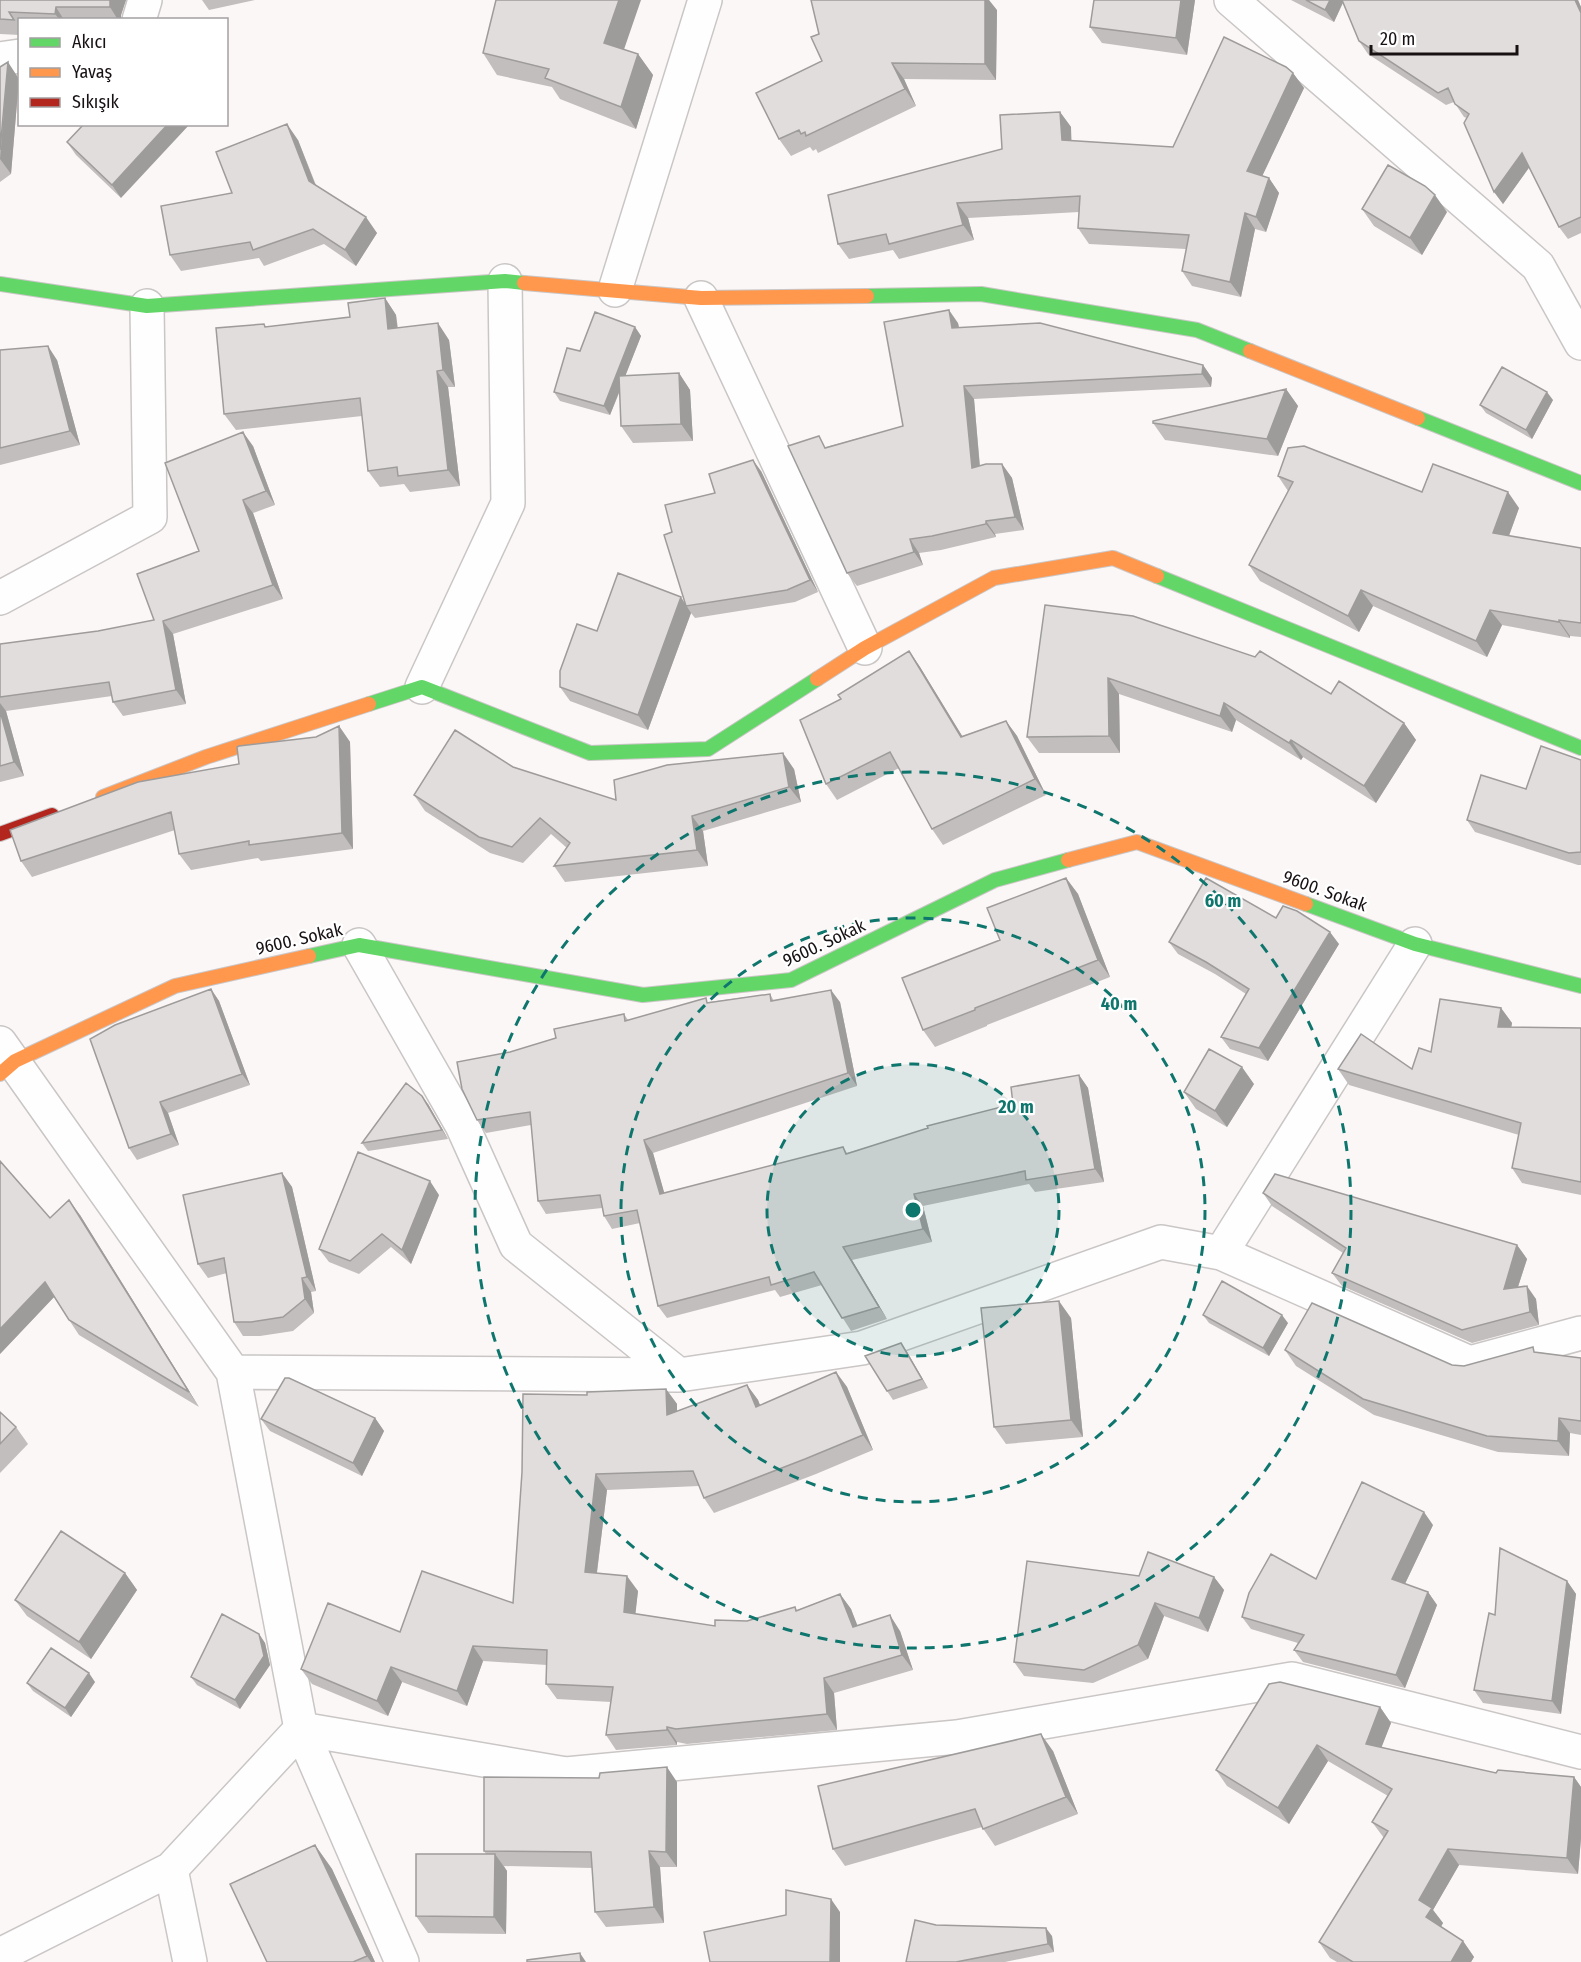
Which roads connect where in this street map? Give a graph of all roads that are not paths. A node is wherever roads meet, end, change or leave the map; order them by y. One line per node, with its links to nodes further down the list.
1 (145, 0): 4 (street)
2 (705, 0): 9 (street)
3 (1231, 0): 12 (street)
4 (140, 18)
5 (18, 56): 6 (street)
6 (0, 59)
7 (505, 281): 9 (street); 11 (street); 16 (street)
8 (0, 284): 11 (street)
9 (615, 290): 10 (street)
10 (701, 298): 13 (street); 15 (street)
11 (147, 306): 14 (street)
12 (1581, 343)
13 (1581, 483)
14 (0, 598)
15 (865, 648): 16 (street); 17 (street)
16 (422, 687): 18 (street)
17 (1581, 748)
18 (86, 803)
19 (65, 811): 20 (street)
20 (0, 834)
21 (1415, 944): 22 (street, 9600. Sokak); 23 (street, 9600. Sokak); 25 (street)
22 (359, 945): 24 (street, 9600. Sokak); 28 (street)
23 (1581, 986)
24 (5, 1059): 27 (street)
25 (1221, 1253): 26 (street); 28 (street)
26 (1581, 1333)
27 (233, 1372): 28 (street); 29 (street)
28 (680, 1375)
29 (301, 1729): 30 (street); 31 (street); 34 (street)
30 (1581, 1752)
31 (171, 1869): 32 (street); 33 (street)
32 (0, 1955)
33 (190, 1962)
34 (402, 1962)

